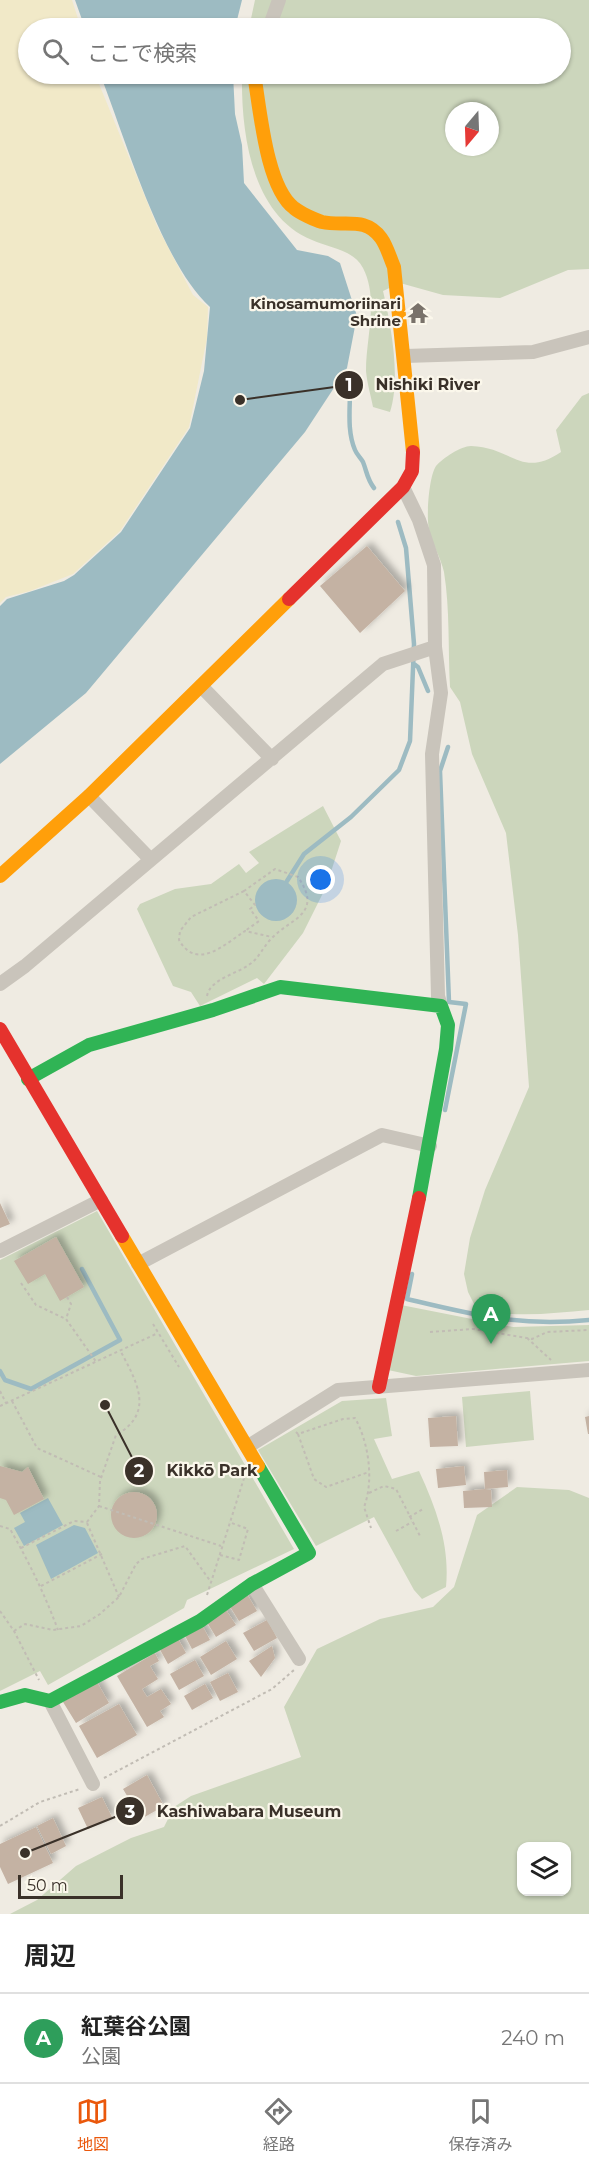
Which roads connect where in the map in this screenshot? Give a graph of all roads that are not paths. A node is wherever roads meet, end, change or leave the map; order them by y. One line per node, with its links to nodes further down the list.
1 (279, 0): 2 (street)
2 (273, 18)
3 (256, 84): 5 (street)
4 (589, 336): 5 (street)
5 (405, 356): 6 (street)
6 (403, 487): 7 (street); 8 (street)
7 (435, 647): 9 (street); 14 (street)
8 (201, 686): 9 (street); 10 (street)
9 (272, 759): 11 (street)
10 (89, 796): 11 (street); 12 (street)
11 (150, 859): 13 (street)
12 (0, 876)
13 (0, 984)
14 (441, 1006): 16 (street); 17 (street)
15 (0, 1029): 16 (street)
16 (28, 1079): 18 (street)
17 (430, 1146): 20 (street); 22 (street)
18 (101, 1200): 19 (street); 20 (street)
19 (0, 1251)
20 (138, 1264): 23 (street)
21 (589, 1370): 22 (street)
22 (379, 1387): 23 (street)
23 (247, 1447): 24 (street)
24 (252, 1584): 25 (street); 26 (street)
25 (299, 1659)
26 (50, 1701): 27 (street); 28 (street)
27 (0, 1702)
28 (93, 1784)

